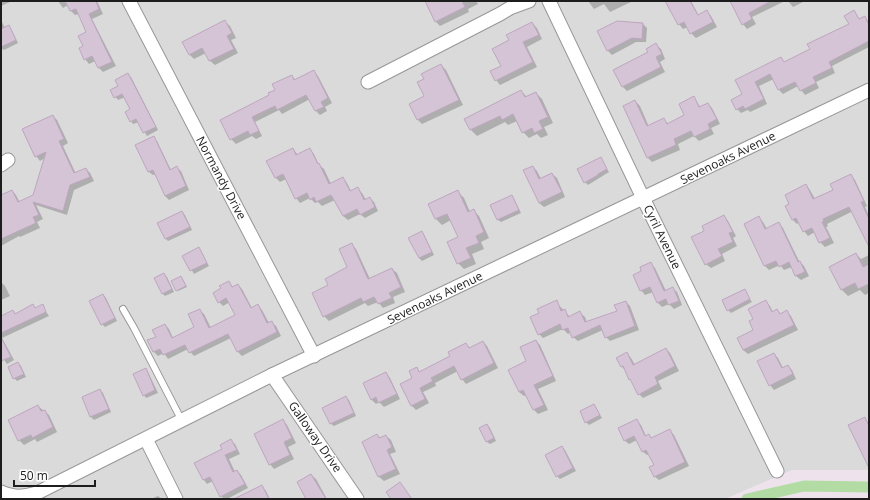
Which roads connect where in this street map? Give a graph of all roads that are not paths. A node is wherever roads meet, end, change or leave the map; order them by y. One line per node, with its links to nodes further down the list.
1 (128, 1): 9 (street, Normandy Drive)
2 (529, 1): 4 (street)
3 (549, 1): 7 (street, Cyril Avenue)
4 (512, 4): 5 (street)
5 (368, 82)
6 (869, 90): 7 (street, Sevenoaks Avenue)
7 (643, 198): 9 (street, Sevenoaks Avenue); 13 (street, Cyril Avenue)
8 (123, 310): 11 (lane)
9 (314, 356): 10 (street, Sevenoaks Avenue)
10 (272, 375): 11 (street, Sevenoaks Avenue); 17 (street, Galloway Drive)
11 (182, 421): 12 (street, Sevenoaks Avenue)
12 (146, 439): 15 (street, Sevenoaks Avenue); 16 (street)
13 (777, 471)
14 (1, 492): 15 (street, Sevenoaks Avenue)
15 (39, 496)
16 (176, 499)
17 (357, 499)

